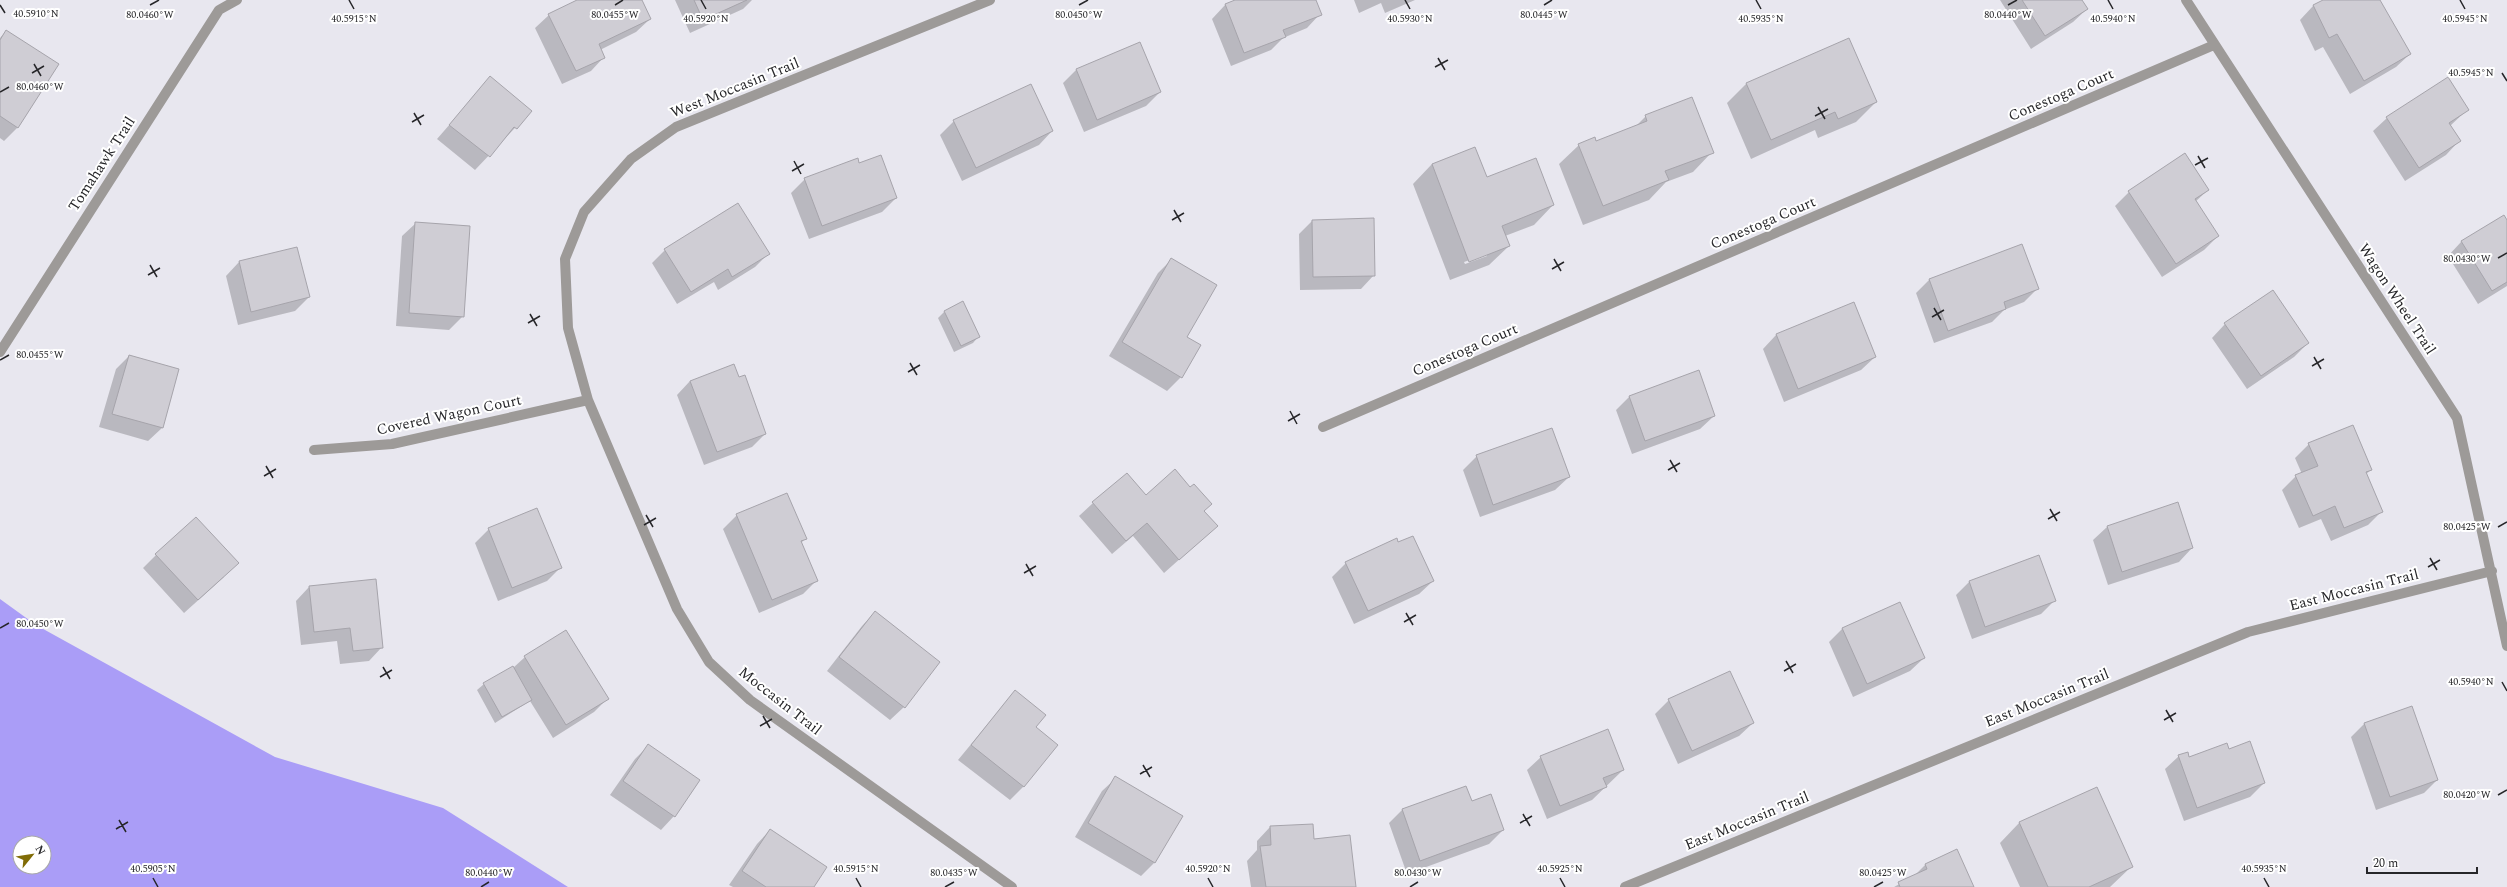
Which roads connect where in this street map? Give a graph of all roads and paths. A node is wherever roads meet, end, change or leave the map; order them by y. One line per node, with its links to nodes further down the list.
1 (237, 0): 5 (street, Tomahawk Trail)
2 (990, 0): 6 (street, West Moccasin Trail)
3 (2186, 0): 4 (street, Wagon Wheel Trail)
4 (2214, 46): 7 (street, Conestoga Court); 9 (street, Wagon Wheel Trail)
5 (0, 352)
6 (588, 400): 8 (street, Covered Wagon Court); 11 (street, Moccasin Trail)
7 (1323, 427)
8 (314, 450)
9 (2492, 571): 10 (street, Wagon Wheel Trail); 12 (street, East Moccasin Trail)
10 (2507, 646)
11 (1012, 887)
12 (1625, 887)

